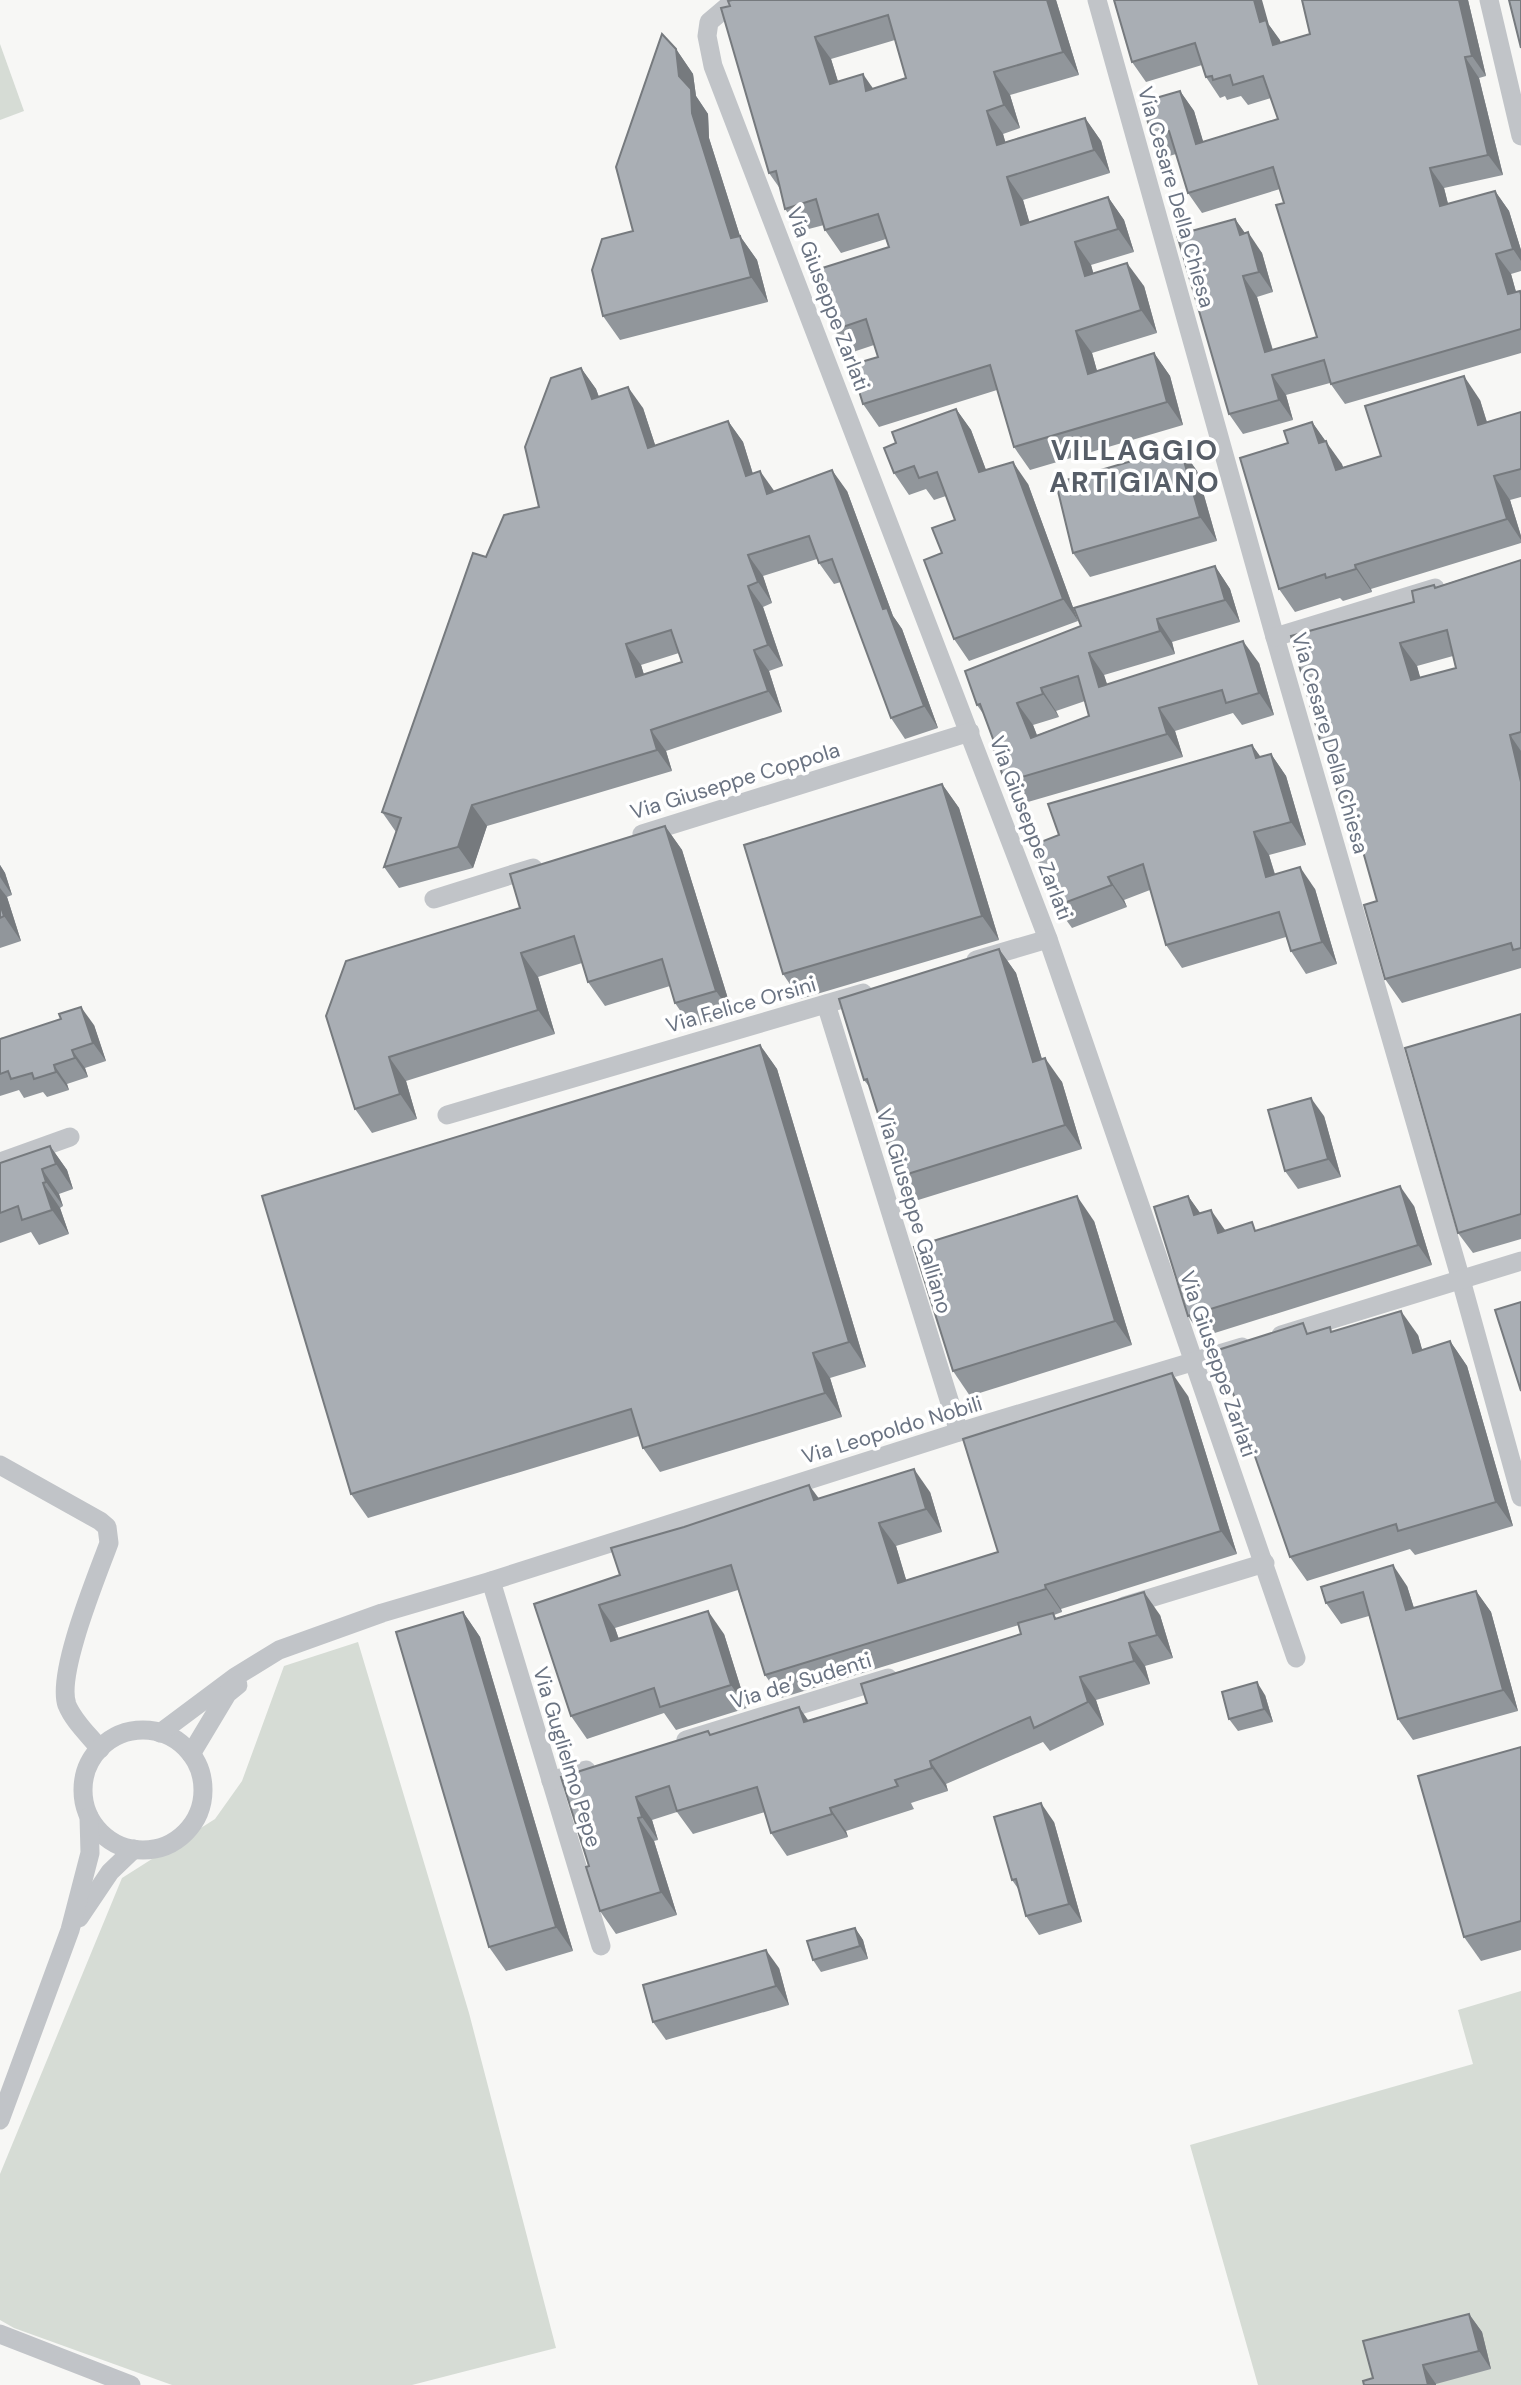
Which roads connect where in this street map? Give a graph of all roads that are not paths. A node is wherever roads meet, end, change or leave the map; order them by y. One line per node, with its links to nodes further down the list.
1 (734, 0): 7 (street, Via Giuseppe Zarlati)
2 (1097, 0): 6 (street, Via Cesare Della Chiesa)
3 (1489, 0): 4 (street)
4 (1521, 136)
5 (1456, 581): 6 (street)
6 (1275, 637): 19 (street, Via Cesare Della Chiesa)
7 (970, 732): 8 (street, Via Giuseppe Coppola); 11 (street, Via Giuseppe Zarlati)
8 (630, 838)
9 (552, 863): 10 (street)
10 (434, 899)
11 (1048, 939): 12 (street); 20 (street, Via Giuseppe Zarlati)
12 (956, 966)
13 (878, 989): 14 (street, Via Felice Orsini)
14 (825, 1004): 15 (street, Via Felice Orsini); 21 (street, Via Giuseppe Galliano)
15 (447, 1115)
16 (70, 1137): 17 (street)
17 (0, 1162)
18 (1521, 1261): 19 (street, Via Leopoldo Nobili)
19 (1461, 1280): 20 (street, Via Leopoldo Nobili); 23 (street, Via Cesare Della Chiesa)
20 (1193, 1362): 21 (street, Via Leopoldo Nobili); 24 (street, Via Giuseppe Zarlati)
21 (959, 1432): 25 (street, Via Leopoldo Nobili)
22 (0, 1465): 32 (street)
23 (1521, 1497)
24 (1265, 1563): 26 (street); 28 (street, Via Giuseppe Zarlati)
25 (491, 1581): 27 (street, Via Leopoldo Nobili); 35 (street, Via Guglielmo Pepe)
26 (1106, 1611)
27 (279, 1650): 30 (street, Via Leopoldo Nobili); 33 (street, Via Leopoldo Nobili)
28 (1296, 1658)
29 (908, 1672): 31 (street, Via de’ Sudenti)
30 (160, 1733): 32 (street); 33 (street)
31 (670, 1745)
32 (100, 1749): 36 (street)
33 (191, 1754): 37 (street)
34 (604, 1765): 35 (street)
35 (551, 1781): 39 (street, Via Guglielmo Pepe)
36 (89, 1817): 37 (street); 38 (street)
37 (134, 1849): 38 (street)
38 (70, 1930): 40 (street)
39 (601, 1946)
40 (0, 2120)
41 (0, 2334): 42 (street)
42 (131, 2385)

